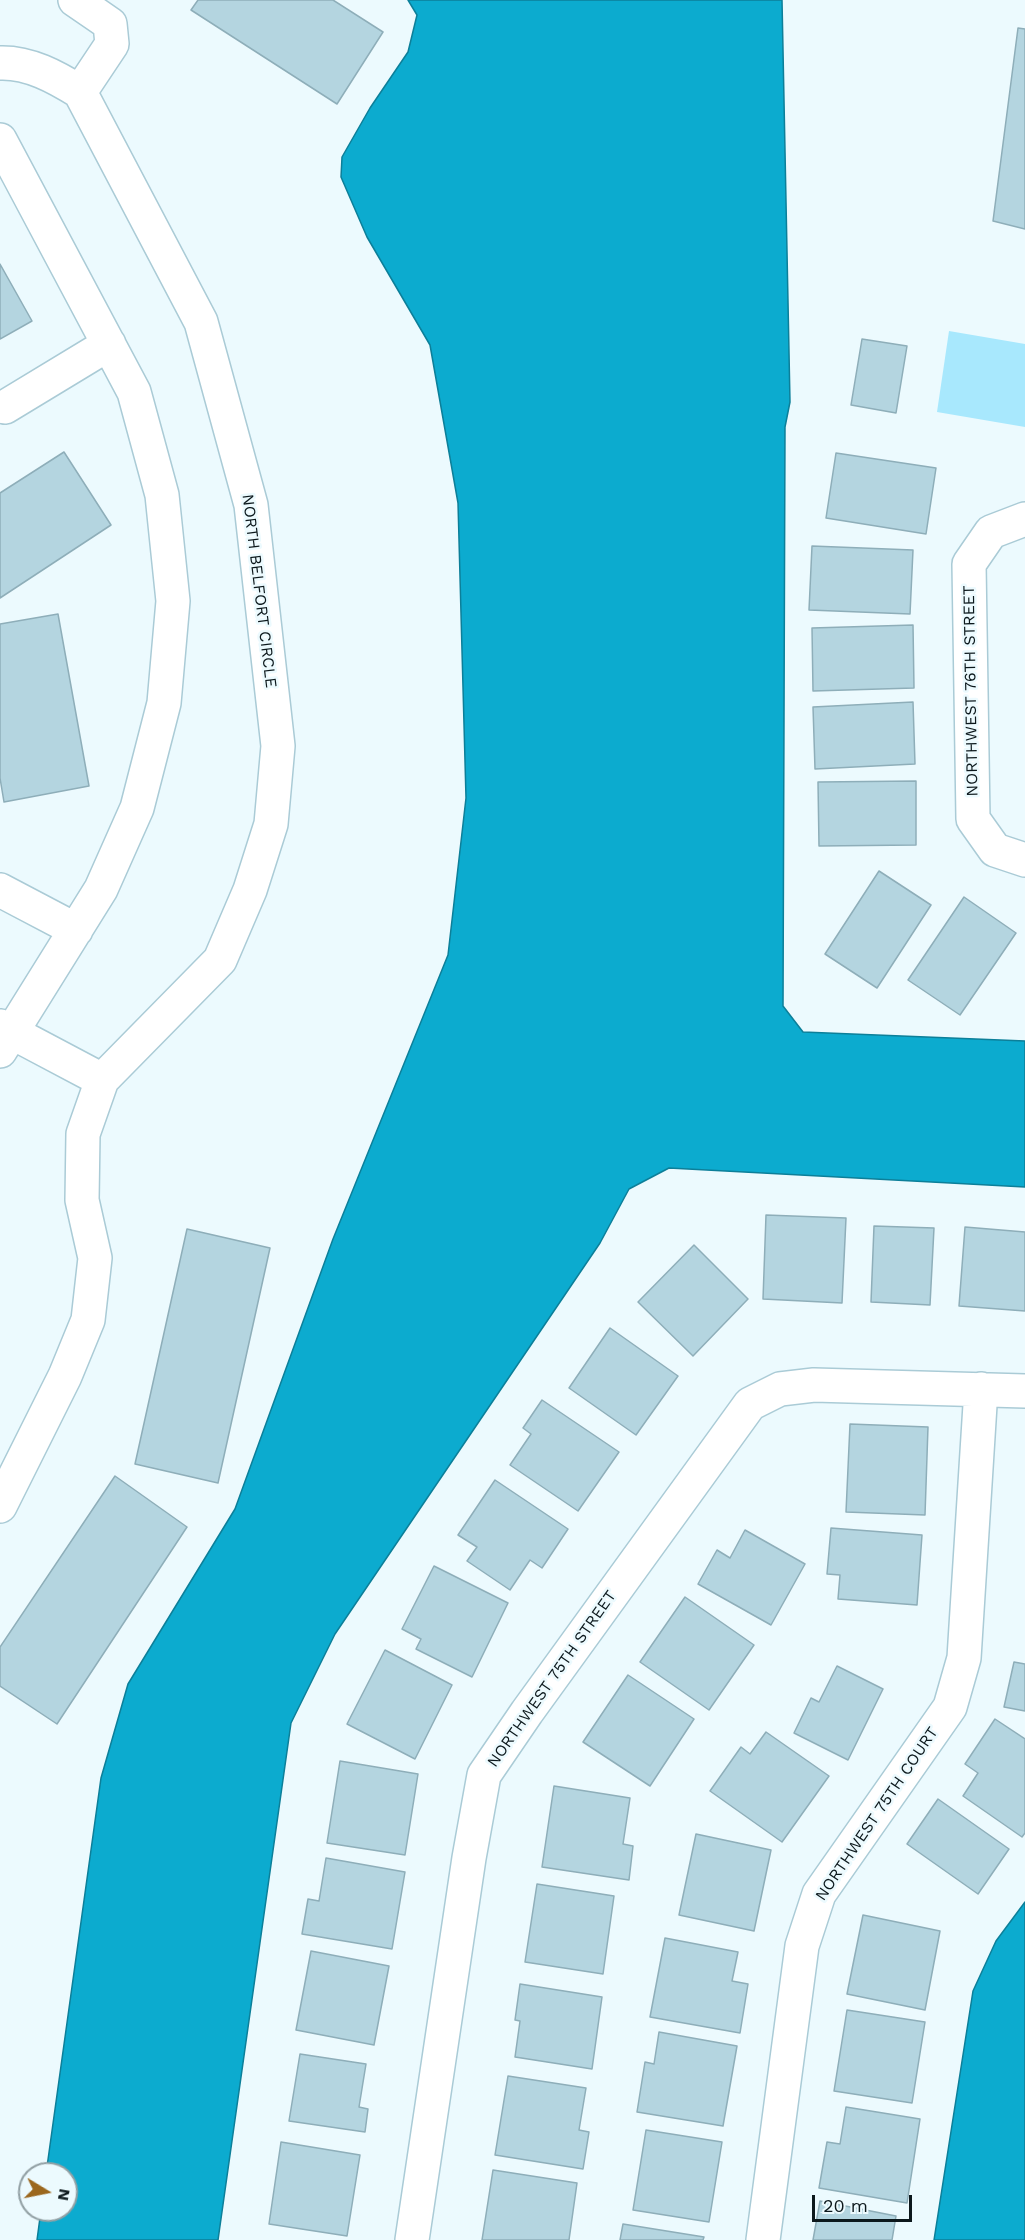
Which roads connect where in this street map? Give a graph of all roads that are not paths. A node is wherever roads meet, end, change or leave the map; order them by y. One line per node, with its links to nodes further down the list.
1 (75, 0): 3 (street)
2 (0, 63): 3 (street)
3 (80, 92): 12 (street, NORTH BELFORT CIRCLE)
4 (0, 140): 5 (street)
5 (109, 344): 6 (street); 10 (street)
6 (5, 407)
7 (1025, 519): 8 (street, NORTHWEST 76TH STREET)
8 (1010, 855)
9 (0, 890): 10 (street)
10 (76, 930): 11 (street)
11 (4, 1036): 12 (street)
12 (102, 1080): 15 (street, NORTH BELFORT CIRCLE)
13 (981, 1389): 14 (street, NORTHWEST 75TH STREET); 16 (street, NORTHWEST 75TH STREET); 17 (street, NORTHWEST 75TH COURT)
14 (1025, 1391)
15 (0, 1506)
16 (412, 2240)
17 (763, 2240)

